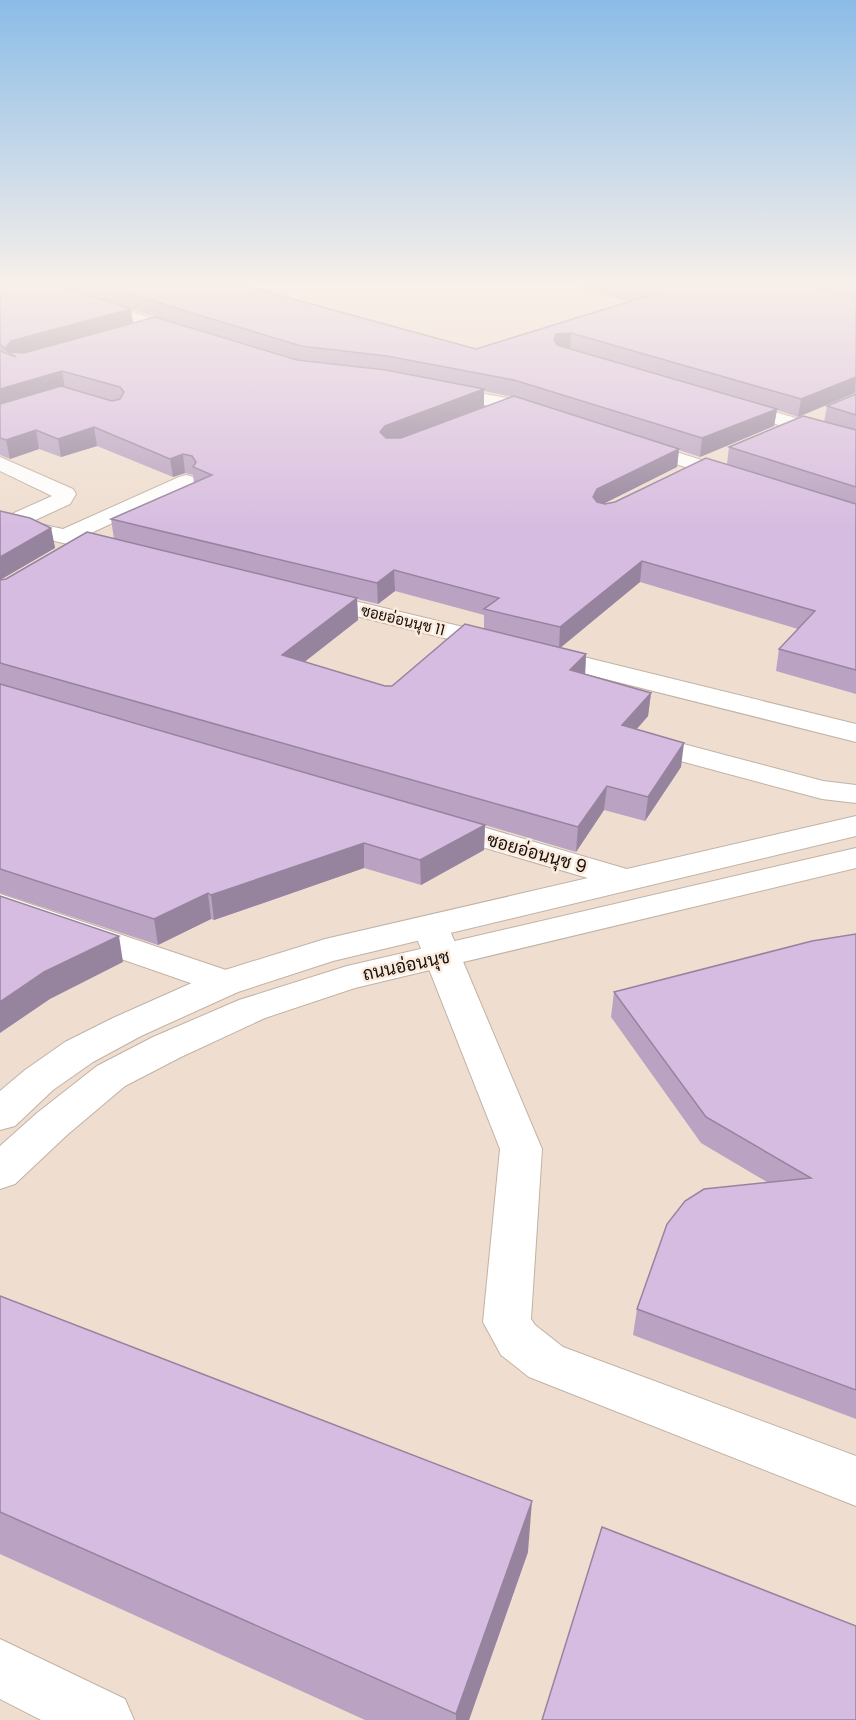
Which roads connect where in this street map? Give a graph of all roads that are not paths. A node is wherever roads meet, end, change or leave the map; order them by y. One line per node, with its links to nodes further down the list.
1 (422, 387): 3 (street)
2 (711, 399): 7 (street)
3 (513, 405): 5 (street); 6 (street)
4 (824, 416): 7 (street)
5 (480, 418)
6 (558, 420)
7 (802, 425): 8 (street); 10 (street)
8 (769, 439)
9 (624, 441): 13 (street)
10 (856, 442)
11 (724, 457): 13 (street)
12 (0, 463): 17 (street)
13 (702, 466): 15 (street); 16 (street)
14 (186, 481): 17 (street)
15 (673, 481)
16 (757, 484)
17 (77, 539): 18 (street); 19 (street)
18 (146, 556)
19 (58, 559)
20 (286, 591): 21 (street, ซอยอ่อนนุช 11)
21 (856, 733)
22 (642, 742): 23 (street)
23 (856, 794)
24 (420, 819): 27 (street, ซอยอ่อนนุช 9)
25 (856, 826): 27 (street, ถนนอ่อนนุช)
26 (856, 858): 29 (street, ถนนอ่อนนุช)
27 (625, 879): 29 (street, ถนนอ่อนนุช)
28 (0, 905): 30 (street)
29 (436, 941): 30 (street, ถนนอ่อนนุช); 32 (street, ถนนอ่อนนุช); 33 (street)
30 (225, 983): 31 (street, ถนนอ่อนนุช)
31 (0, 1115)
32 (0, 1172)
33 (856, 1481)
34 (0, 1668): 35 (street)
35 (104, 1720)

